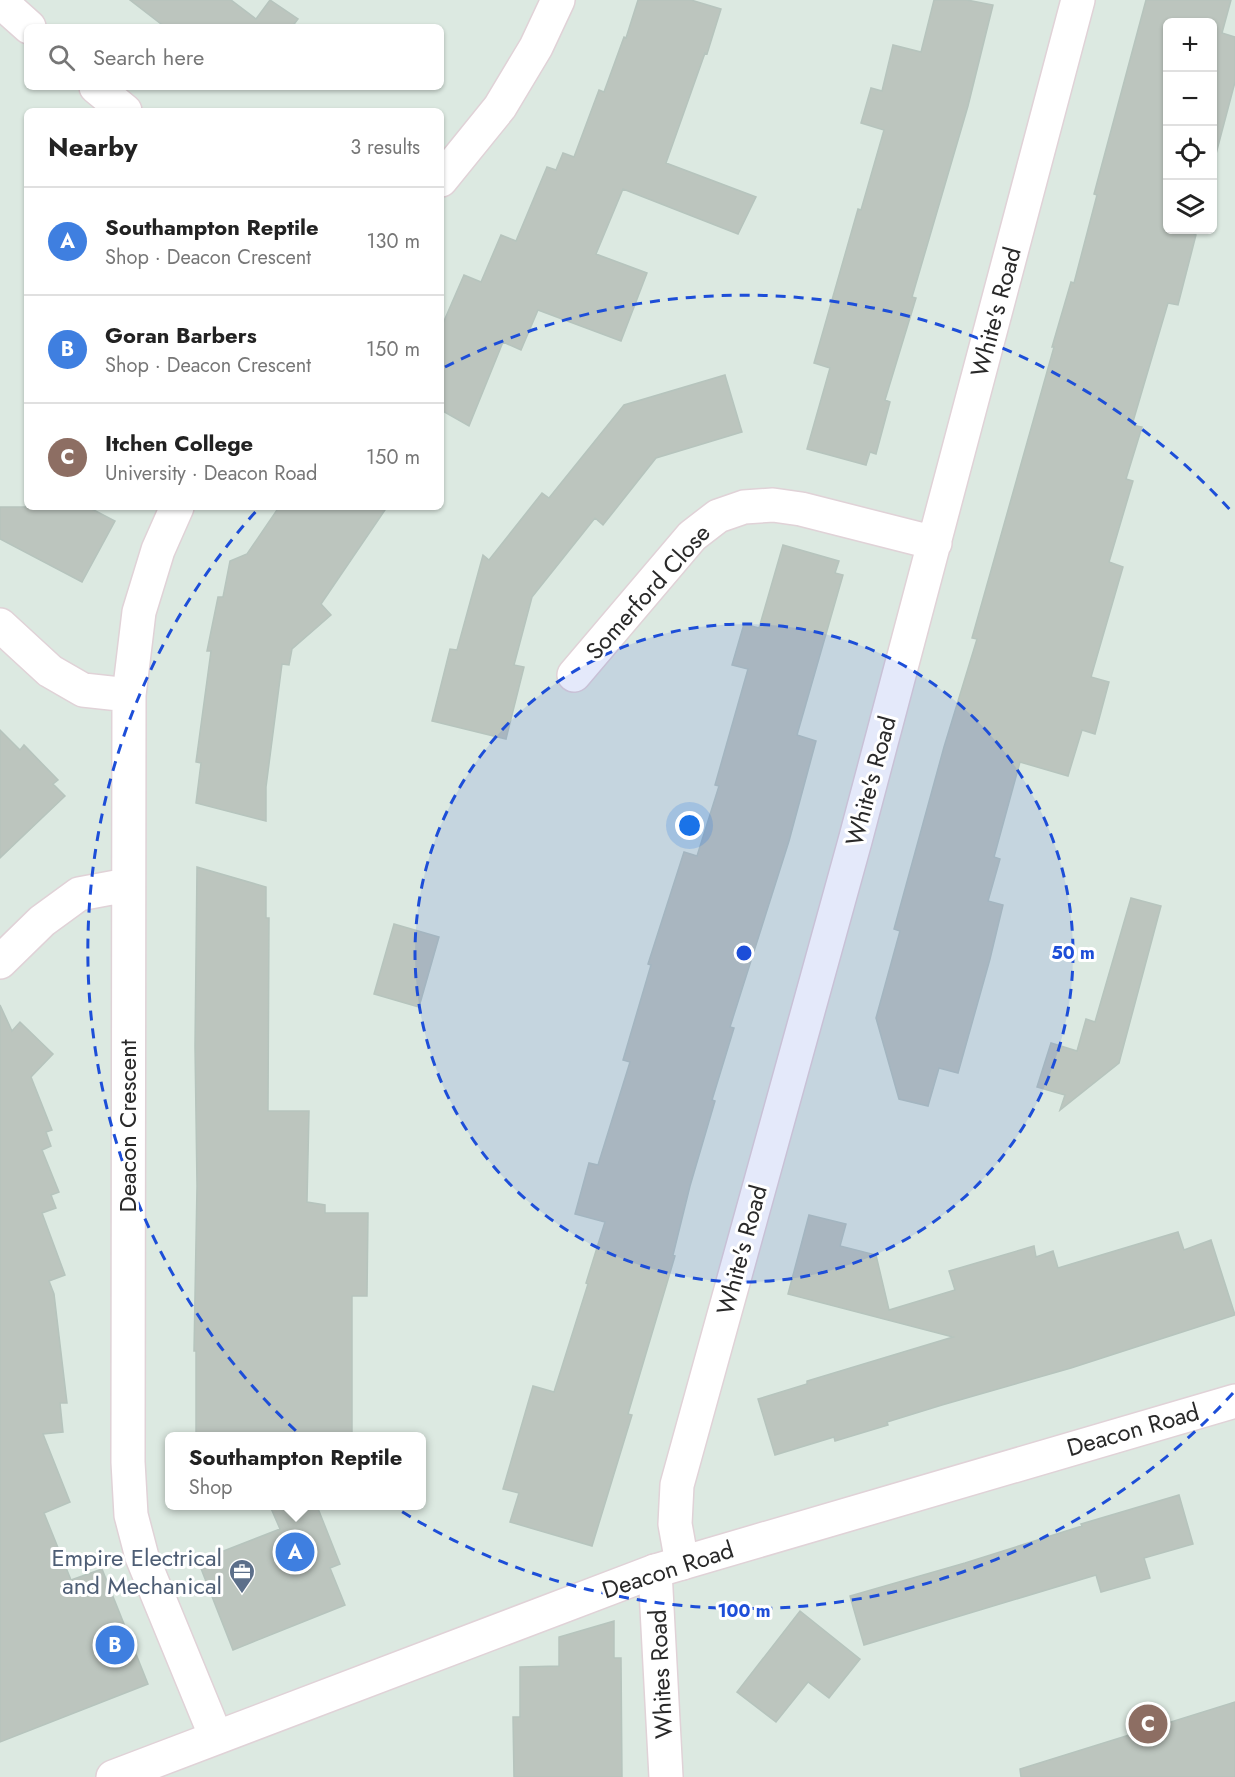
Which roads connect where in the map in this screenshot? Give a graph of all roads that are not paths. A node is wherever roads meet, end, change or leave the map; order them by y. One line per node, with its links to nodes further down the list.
1 (558, 0): 7 (street)
2 (1078, 0): 9 (street, White's Road)
3 (0, 1): 4 (street)
4 (26, 24)
5 (100, 90): 6 (street)
6 (121, 108)
7 (444, 176)
8 (176, 510): 12 (street, Deacon Crescent)
9 (935, 543): 11 (street, Somerford Close); 16 (street, White's Road)
10 (0, 626): 12 (street)
11 (574, 675)
12 (129, 695): 13 (street, Deacon Crescent)
13 (127, 885): 14 (street); 17 (street, Deacon Crescent)
14 (0, 962)
15 (1235, 1401): 16 (street, Deacon Road)
16 (668, 1567): 17 (street, Deacon Road); 19 (street, Whites Road)
17 (216, 1737): 18 (street, Deacon Road)
18 (113, 1777)
19 (666, 1777)

